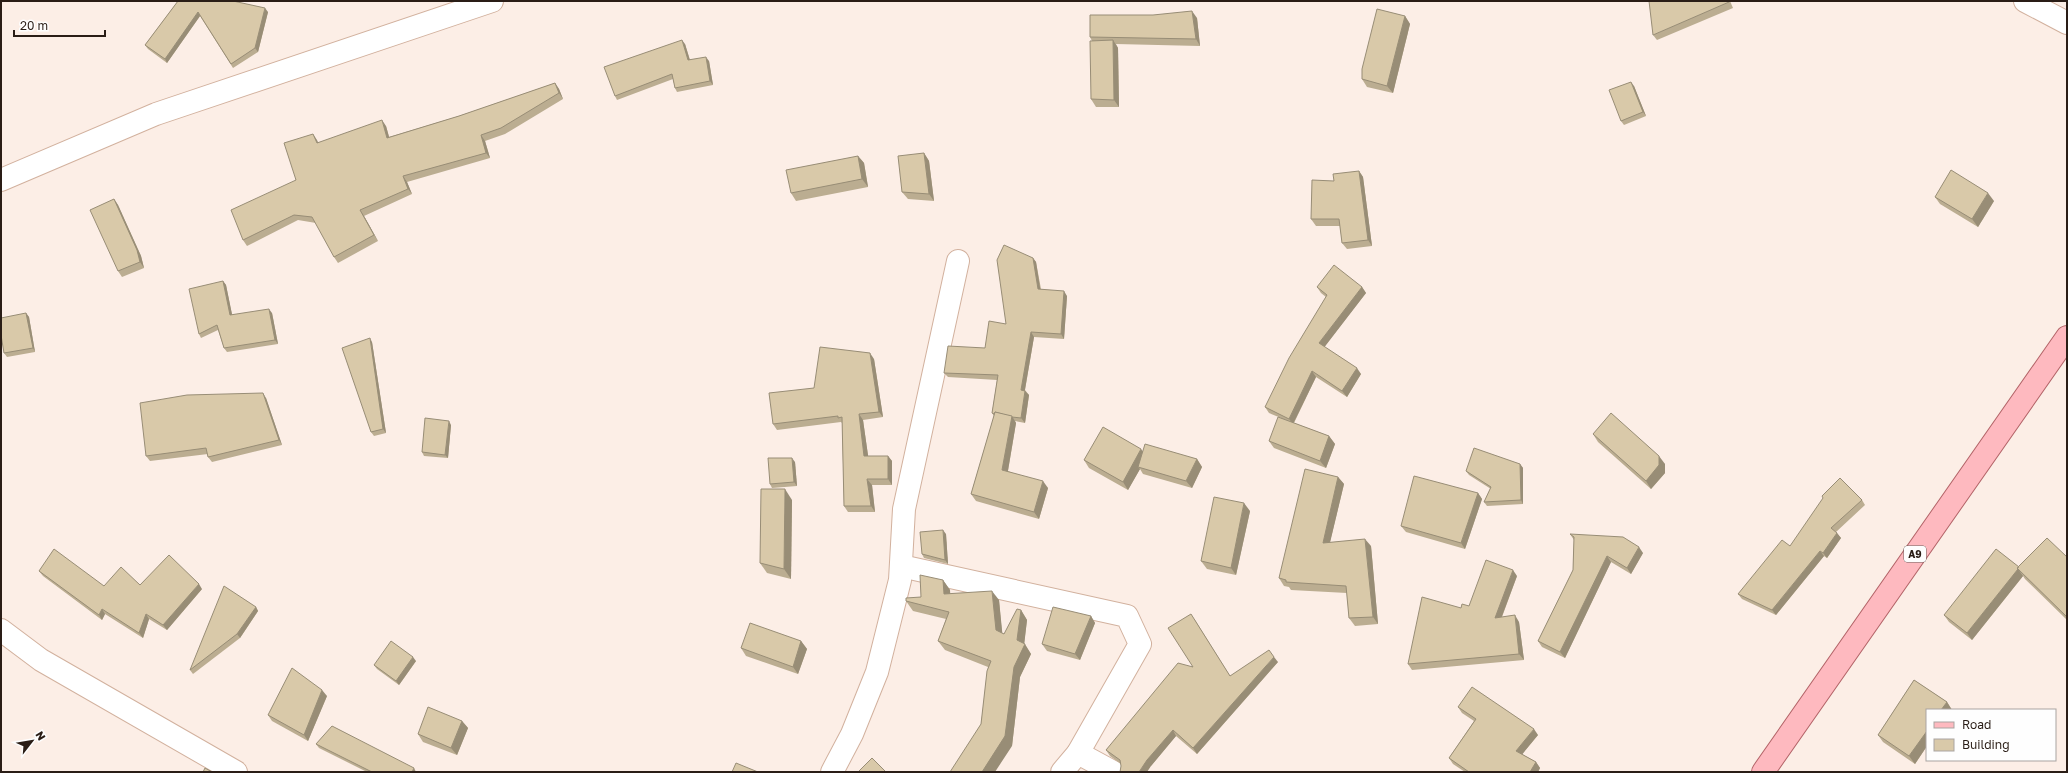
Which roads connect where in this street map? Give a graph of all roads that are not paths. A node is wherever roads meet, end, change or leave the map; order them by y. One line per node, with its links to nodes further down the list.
1 (492, 1): 4 (street)
2 (2026, 1): 3 (street)
3 (2067, 24)
4 (1, 180)
5 (958, 261): 7 (street)
6 (2067, 337): 14 (main road, A9)
7 (901, 566): 9 (street); 11 (street)
8 (1, 630): 10 (street)
9 (1078, 753): 12 (street); 13 (street)
10 (236, 772)
11 (832, 772)
12 (1062, 772)
13 (1113, 772)
14 (1763, 772)

